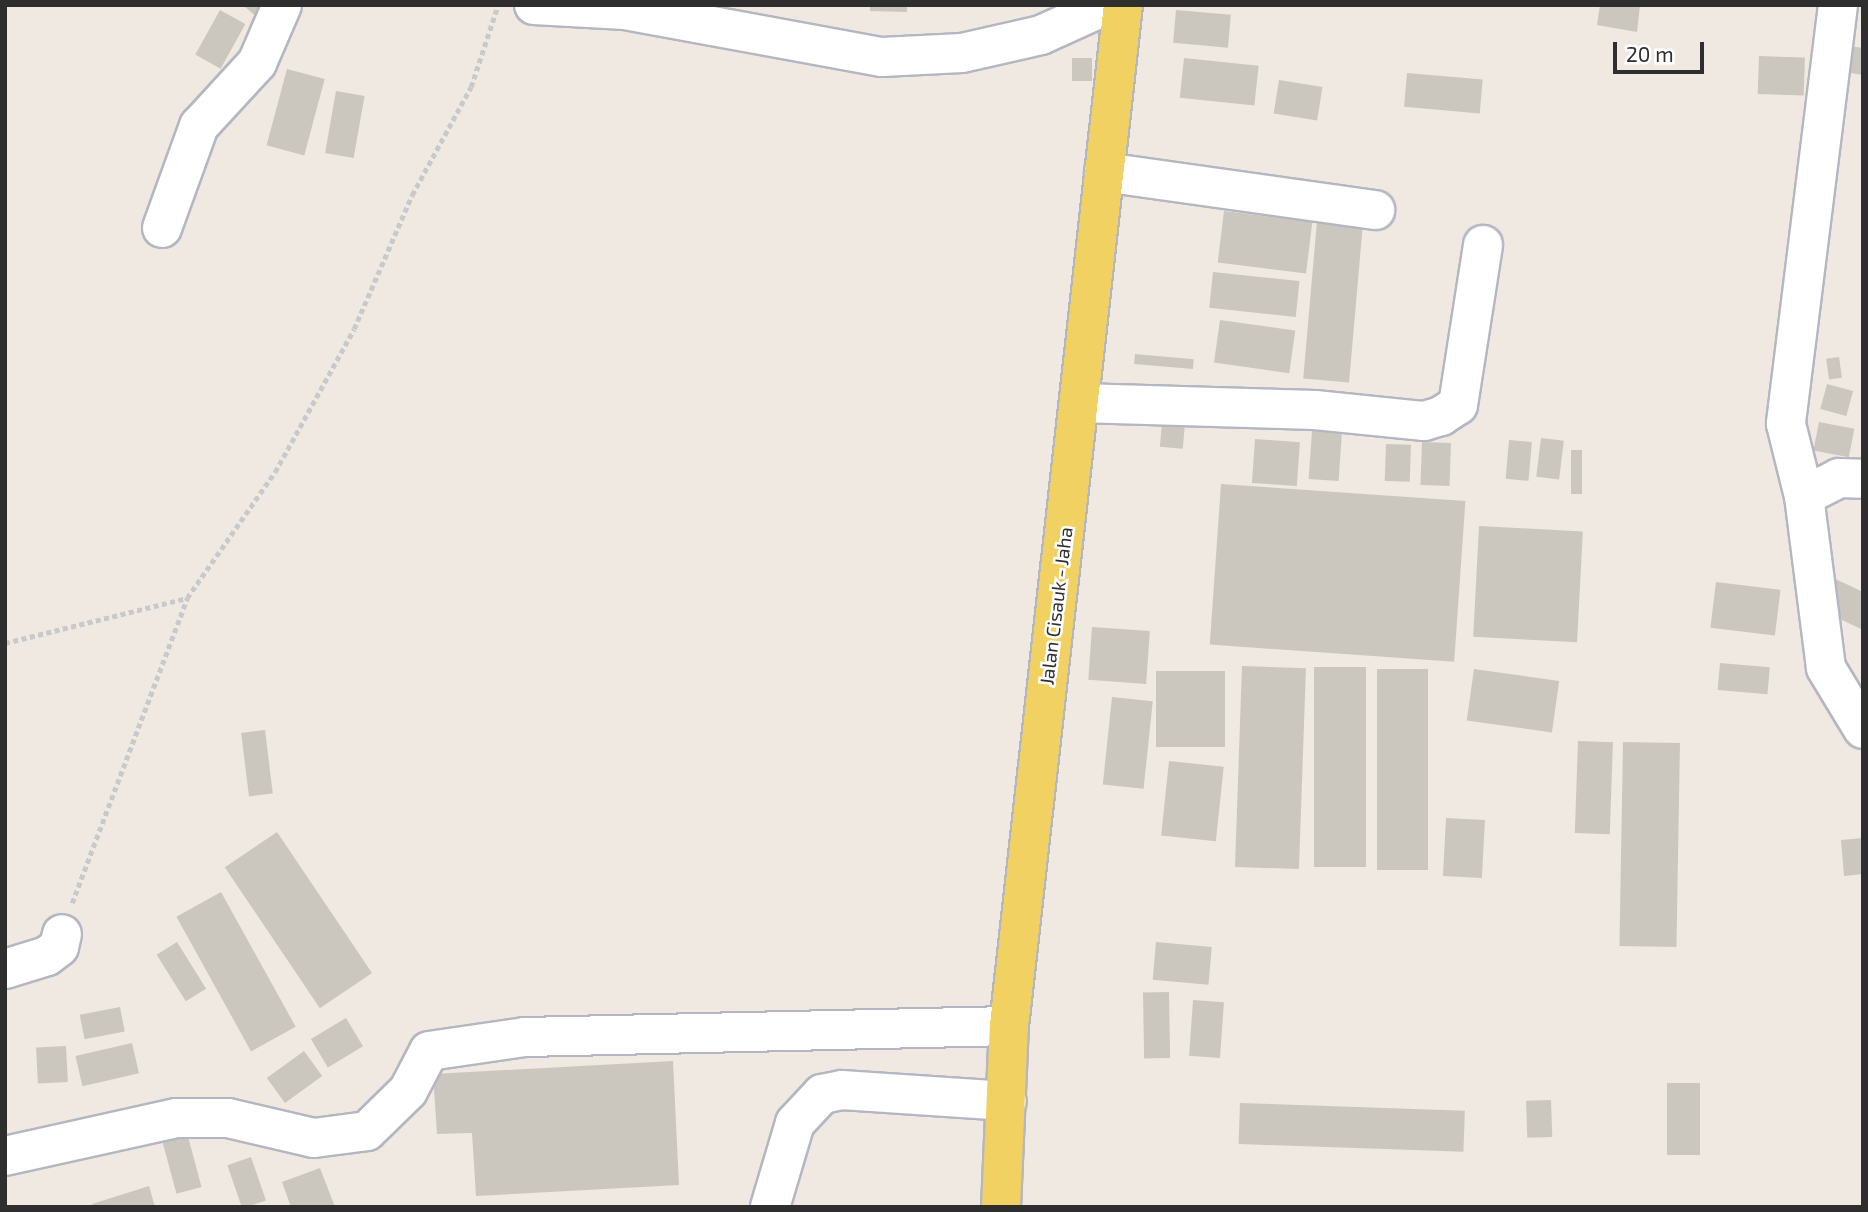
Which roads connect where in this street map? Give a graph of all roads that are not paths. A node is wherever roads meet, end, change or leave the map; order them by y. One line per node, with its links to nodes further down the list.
1 (282, 5): 8 (street)
2 (534, 5): 3 (street)
3 (1107, 5)
4 (1123, 5): 6 (main road, Jalan Cisauk - Jaha)
5 (1838, 5): 12 (street)
6 (1104, 172): 7 (street); 10 (main road, Jalan Cisauk - Jaha)
7 (1375, 210)
8 (162, 228)
9 (1483, 245): 10 (street)
10 (1080, 403): 16 (main road, Jalan Cisauk - Jaha)
11 (1863, 479): 12 (street)
12 (1804, 496): 13 (street)
13 (1863, 729)
14 (62, 934): 15 (street)
15 (5, 969)
16 (1009, 1026): 17 (main road, Jalan Cisauk - Jaha); 18 (street)
17 (1007, 1101): 19 (street); 20 (main road, Jalan Cisauk - Jaha)
18 (5, 1156)
19 (770, 1207)
20 (1001, 1207)

